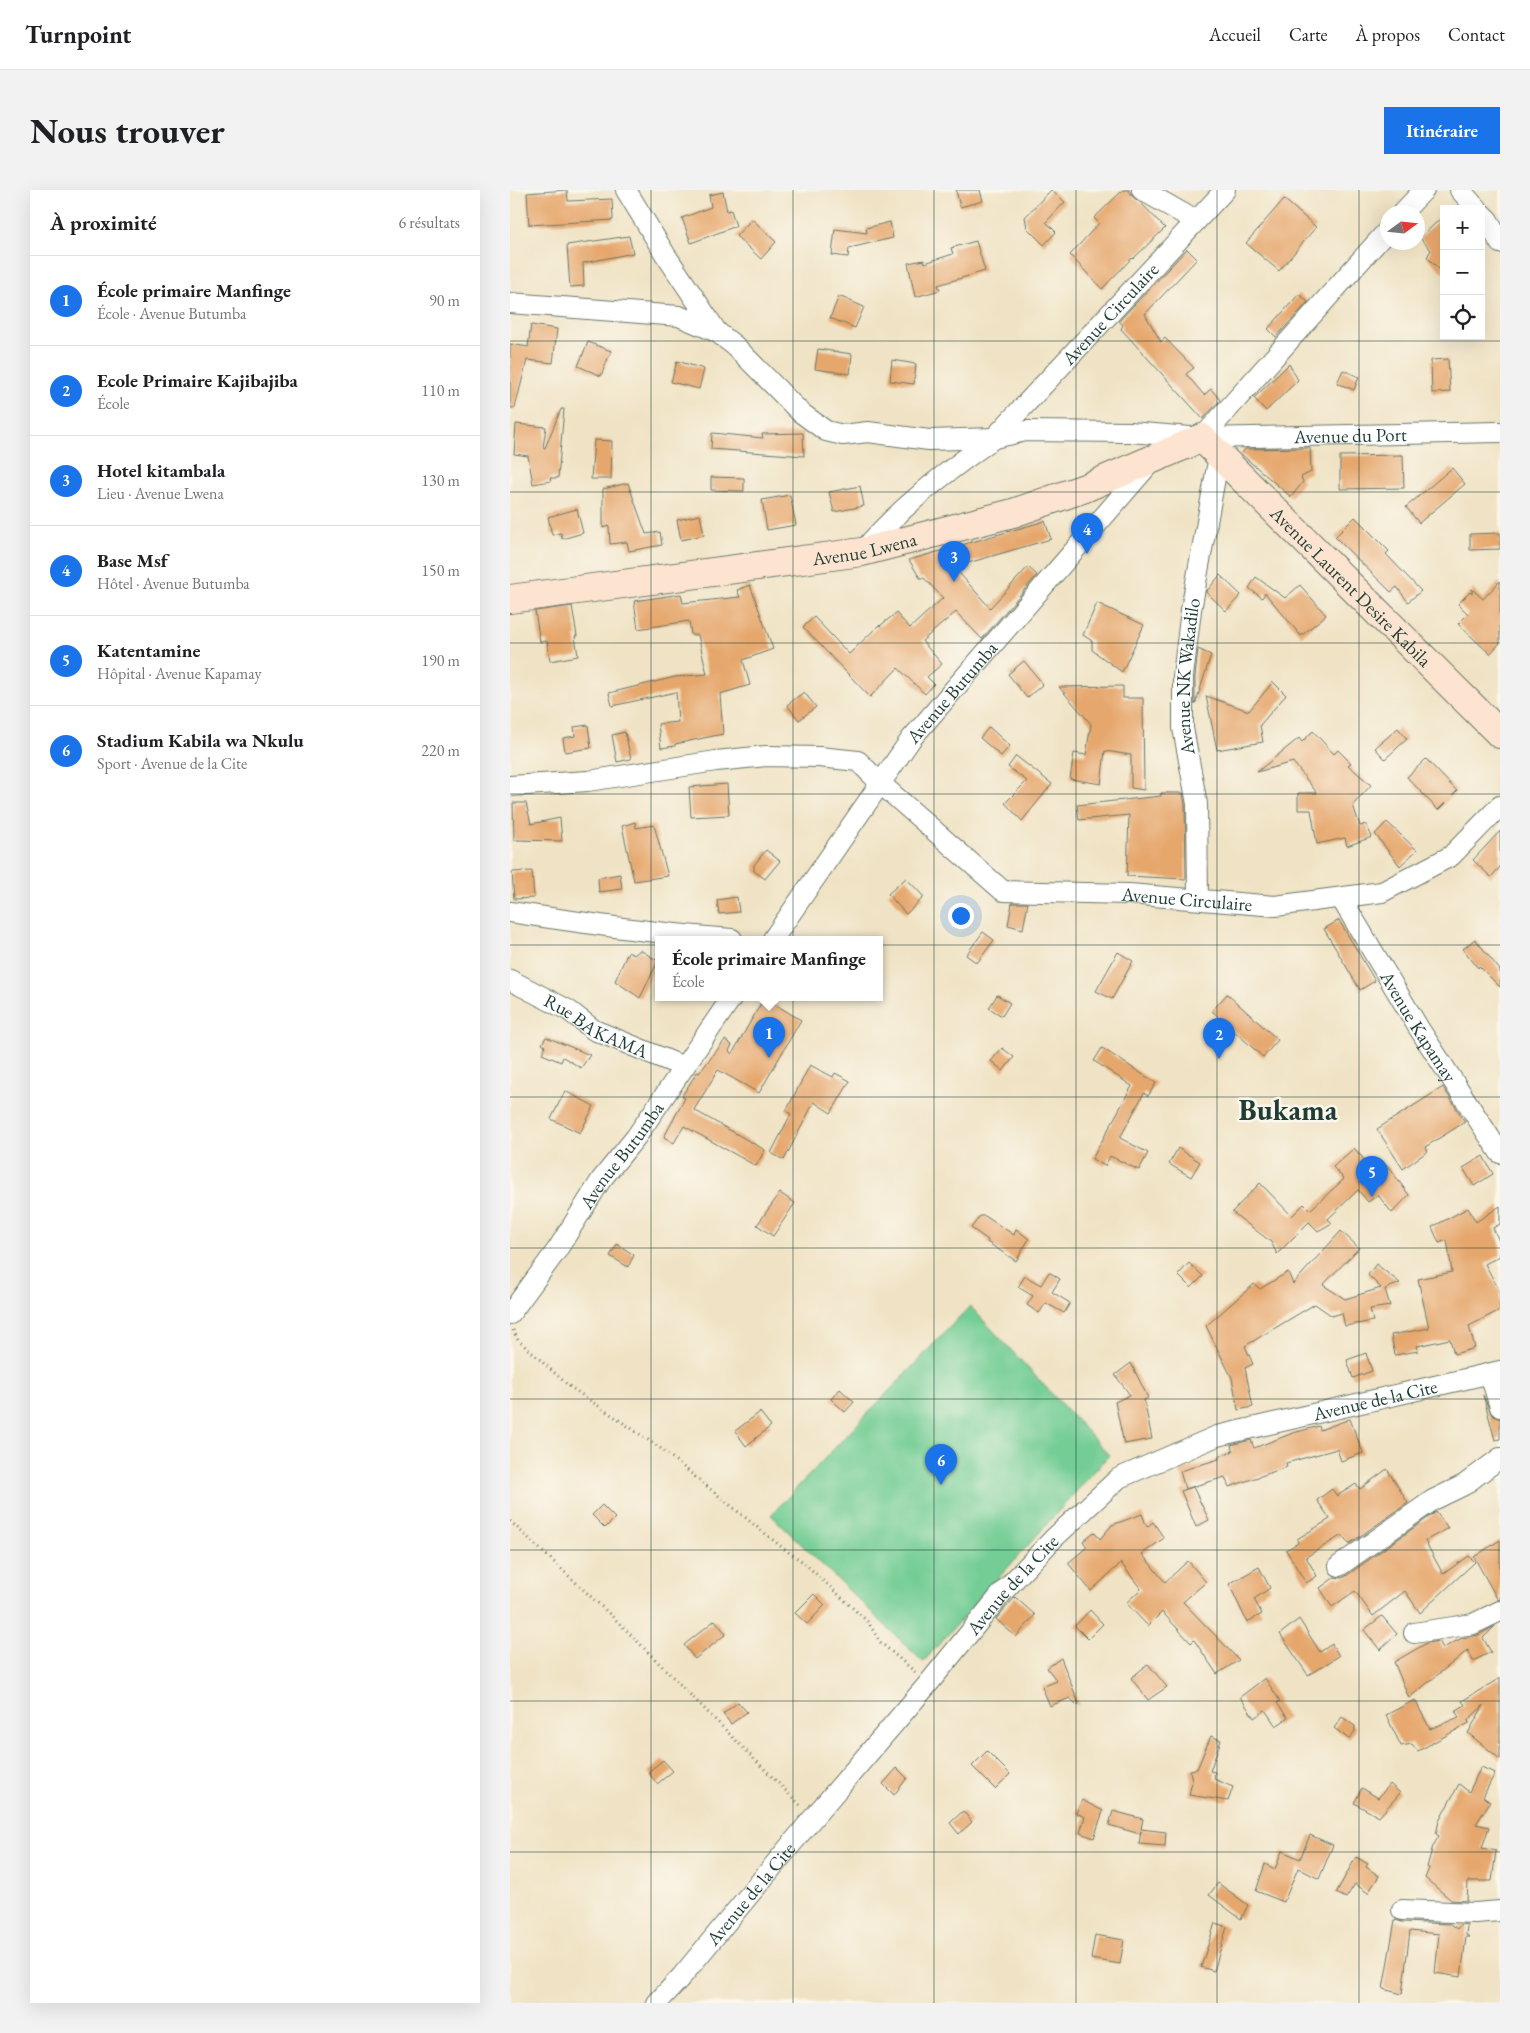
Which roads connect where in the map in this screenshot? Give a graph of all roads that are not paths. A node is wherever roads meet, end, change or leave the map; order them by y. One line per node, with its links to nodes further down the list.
1 (626, 190): 13 (street)
2 (1142, 190): 9 (street)
3 (1226, 190): 9 (street, Avenue Circulaire)
4 (1424, 190): 6 (street)
5 (1460, 190): 7 (street)
6 (1410, 205)
7 (1473, 205)
8 (1485, 217): 11 (street)
9 (1196, 221): 15 (street, Avenue Circulaire)
10 (1380, 240): 16 (street)
11 (1500, 243)
12 (510, 303): 13 (street)
13 (718, 332): 15 (street)
14 (1500, 432): 16 (street, Avenue du Port)
15 (994, 438): 16 (street, Avenue du Port); 18 (street)
16 (1210, 447): 17 (main road, Avenue Lwena); 20 (main road, Avenue Laurent Desire Kabila); 25 (street, Avenue NK Wakadilo)
17 (1151, 461): 18 (main road, Avenue Lwena); 21 (street, Avenue Butumba)
18 (862, 552): 19 (main road, Avenue Lwena)
19 (510, 599)
20 (1500, 734)
21 (881, 784): 22 (street, Avenue Circulaire); 25 (street, Avenue Circulaire); 28 (street, Avenue Butumba)
22 (510, 786)
23 (1500, 806): 24 (street, Avenue Circulaire)
24 (1341, 898): 25 (street, Avenue Circulaire); 32 (street, Avenue Kapamay)
25 (1198, 899)
26 (510, 912): 27 (street)
27 (686, 936)
28 (775, 936)
29 (510, 980): 31 (street, Rue BAKAMA)
30 (729, 1001): 31 (street, Avenue Butumba)
31 (684, 1067): 33 (street, Avenue Butumba)
32 (1500, 1153)
33 (510, 1314)
34 (1495, 1372): 35 (street); 42 (street, Avenue de la Cite)
35 (1500, 1407)
36 (1500, 1458): 37 (street)
37 (1339, 1566)
38 (1500, 1611): 39 (street)
39 (1414, 1633)
40 (1402, 1910): 41 (street)
41 (1500, 1911)
42 (657, 2003)

